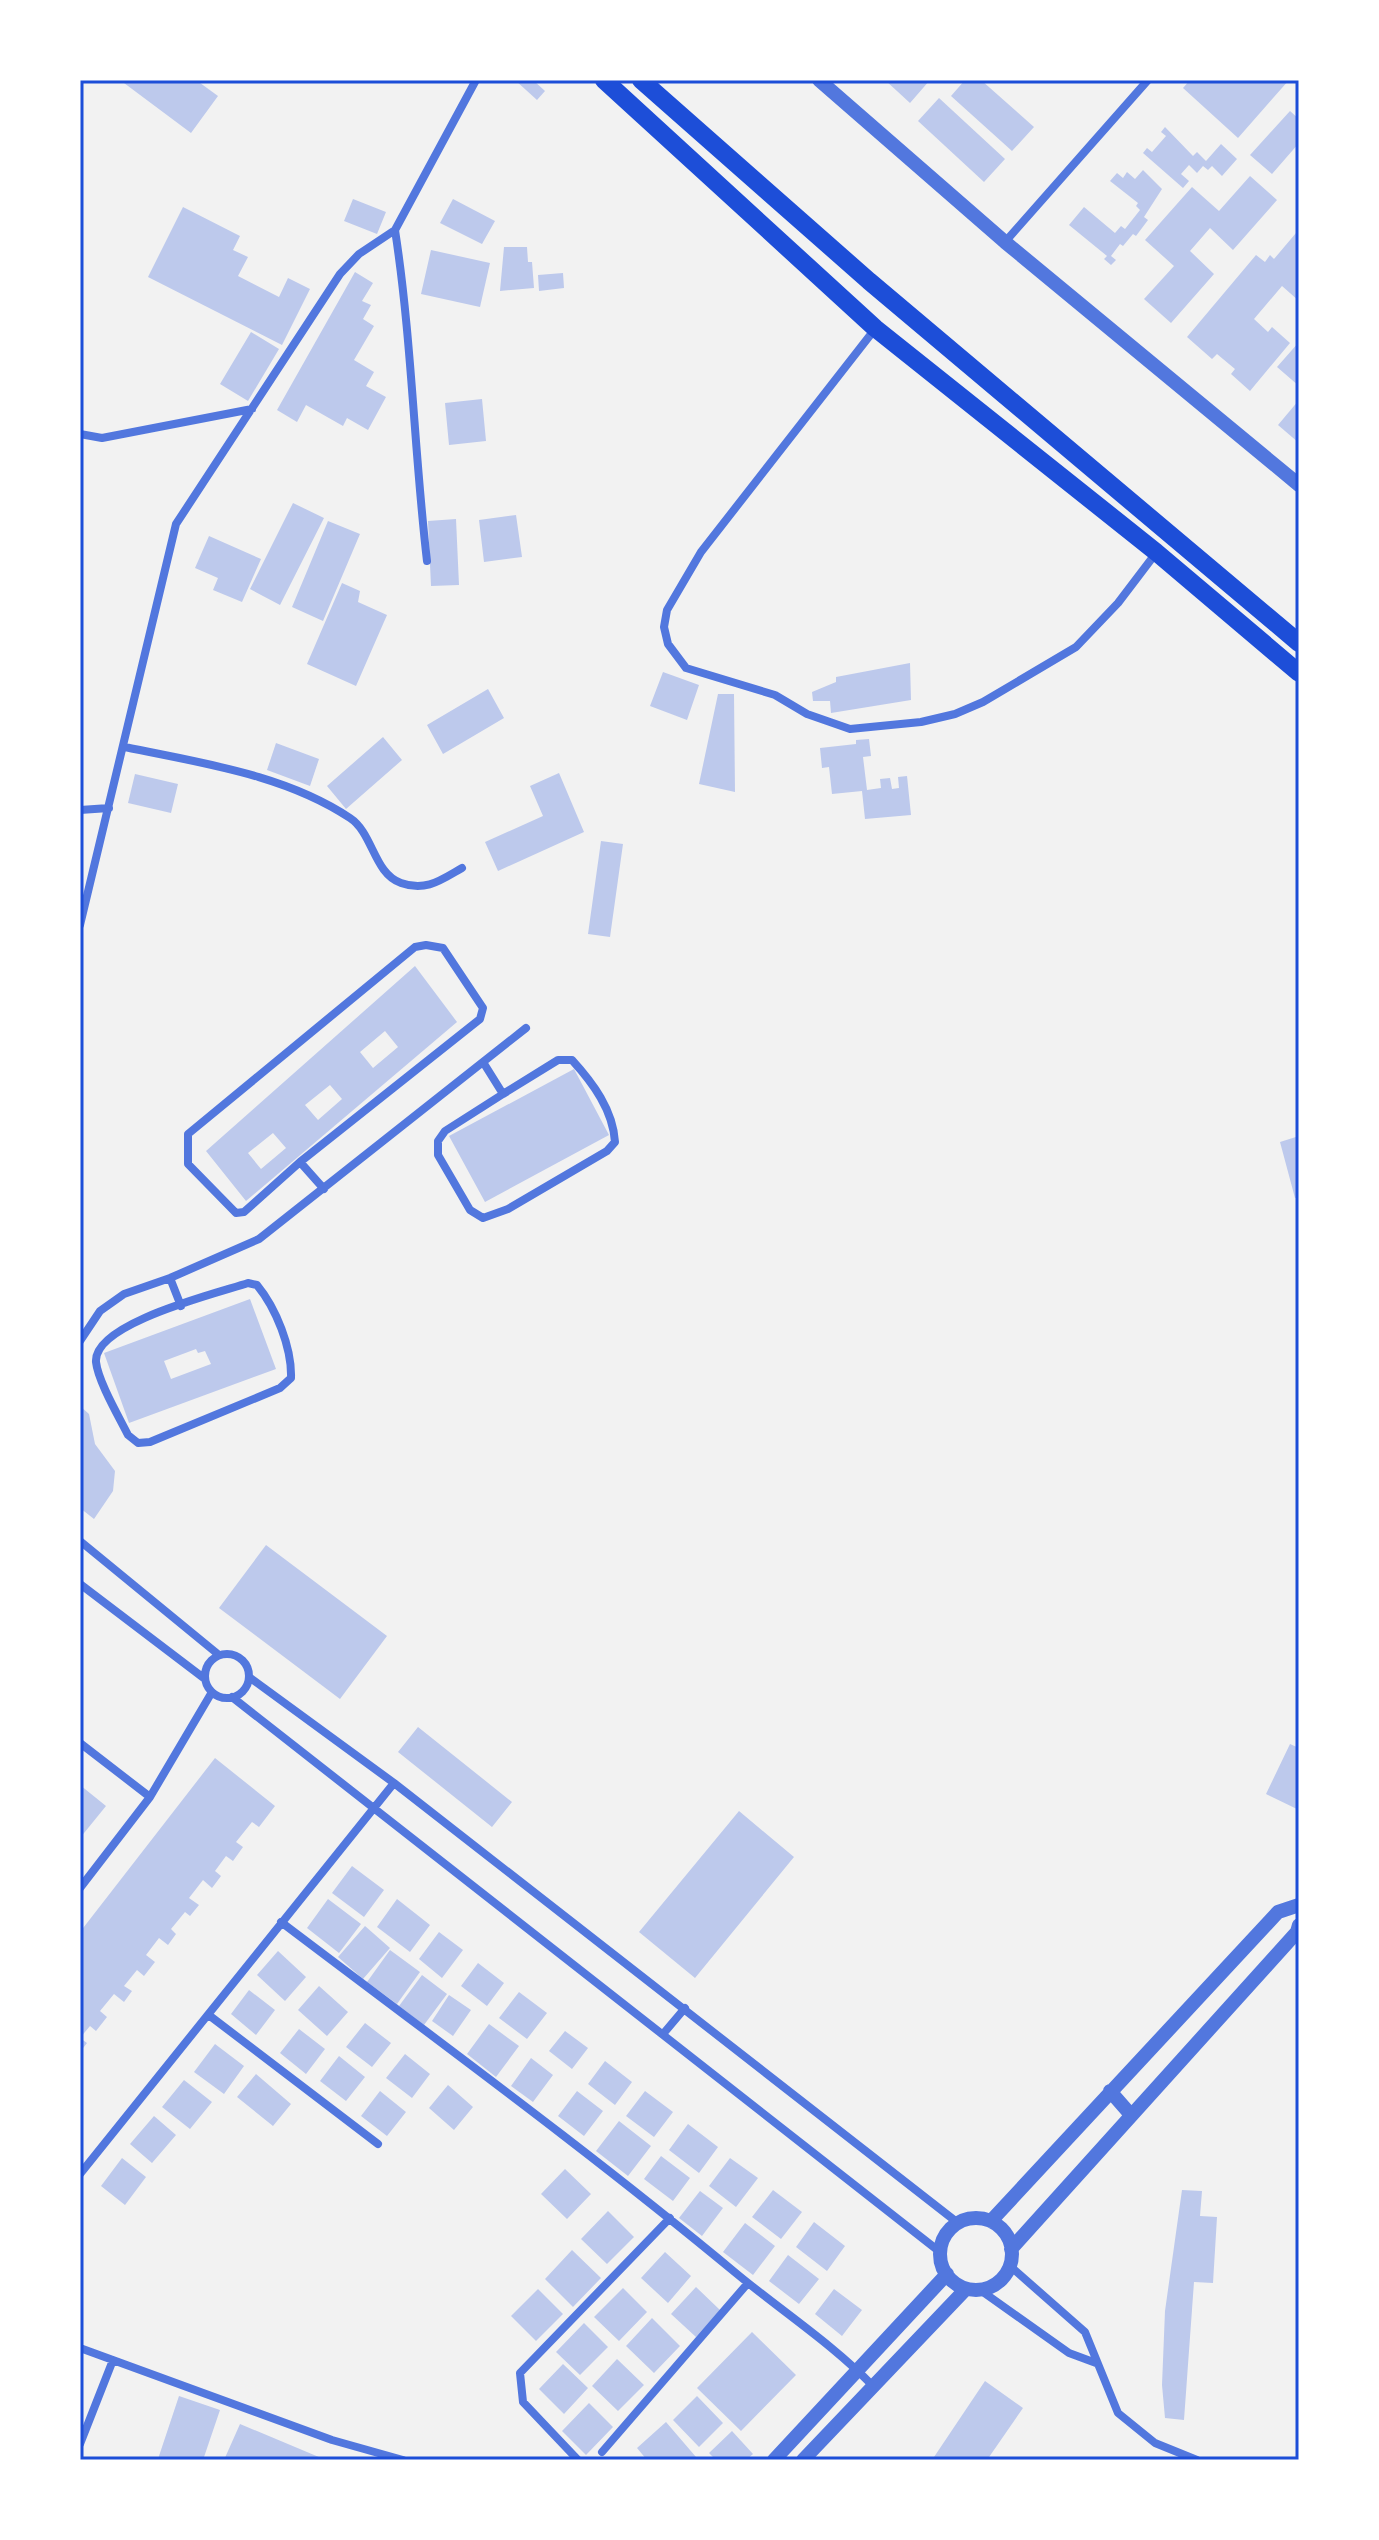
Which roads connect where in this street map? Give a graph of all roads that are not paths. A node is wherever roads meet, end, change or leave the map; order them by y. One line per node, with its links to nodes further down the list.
1 (476, 80): 6 (street)
2 (604, 80): 8 (main road)
3 (641, 80): 14 (main road)
4 (819, 80): 7 (street)
5 (1148, 80): 7 (street)
6 (395, 230): 9 (street); 13 (street)
7 (1005, 242): 11 (street)
8 (875, 328): 12 (main road); 12 (street)
9 (252, 409): 10 (street); 16 (street)
10 (80, 434)
11 (1299, 485)
12 (1156, 552): 15 (main road)
13 (427, 561)
14 (1299, 643)
15 (1299, 673)
16 (125, 747): 17 (street); 19 (street)
17 (109, 808): 18 (street); 20 (street)
18 (80, 810)
19 (462, 868)
20 (80, 925)
21 (526, 1028): 22 (street)
22 (483, 1062): 23 (street); 25 (street)
23 (503, 1094): 23 (street)
24 (300, 1162): 24 (street); 25 (street)
25 (324, 1189): 26 (street)
26 (170, 1278): 27 (street); 28 (street)
27 (181, 1306): 27 (street)
28 (80, 1341)
29 (80, 1541): 31 (street)
30 (80, 1584): 33 (street)
31 (219, 1655): 32 (street); 33 (street)
32 (249, 1677): 35 (street); 37 (street)
33 (205, 1679): 34 (street)
34 (212, 1692): 35 (street); 38 (street)
35 (232, 1697): 39 (street)
36 (80, 1743): 38 (street)
37 (394, 1783): 39 (street); 44 (street)
38 (150, 1797): 40 (street)
39 (374, 1811): 42 (street); 46 (street)
40 (80, 1888)
41 (1299, 1905): 47 (street)
42 (281, 1922): 45 (street); 51 (street)
43 (1299, 1925): 48 (street)
44 (685, 2008): 46 (street); 53 (street)
45 (210, 2016): 49 (street); 50 (street)
46 (663, 2034): 55 (street)
47 (1110, 2091): 48 (street); 52 (street)
48 (1131, 2115): 54 (street)
49 (378, 2144)
50 (80, 2174)
51 (670, 2218): 58 (street); 69 (street)
52 (991, 2221): 53 (street); 54 (street)
53 (958, 2223): 55 (street)
54 (1011, 2249): 56 (street)
55 (940, 2252): 57 (street)
56 (1010, 2266): 60 (street); 63 (street)
57 (947, 2274): 59 (street); 64 (street)
58 (748, 2283): 64 (street); 67 (street)
59 (965, 2290): 60 (street); 65 (street)
60 (983, 2292): 63 (street)
61 (80, 2348): 62 (street)
62 (113, 2360): 66 (street); 68 (street)
63 (1096, 2363): 72 (street)
64 (857, 2369): 65 (street); 70 (street)
65 (873, 2386): 71 (street)
66 (80, 2444)
67 (602, 2452)
68 (403, 2460)
69 (578, 2460)
70 (774, 2460)
71 (803, 2460)
72 (1197, 2460)

